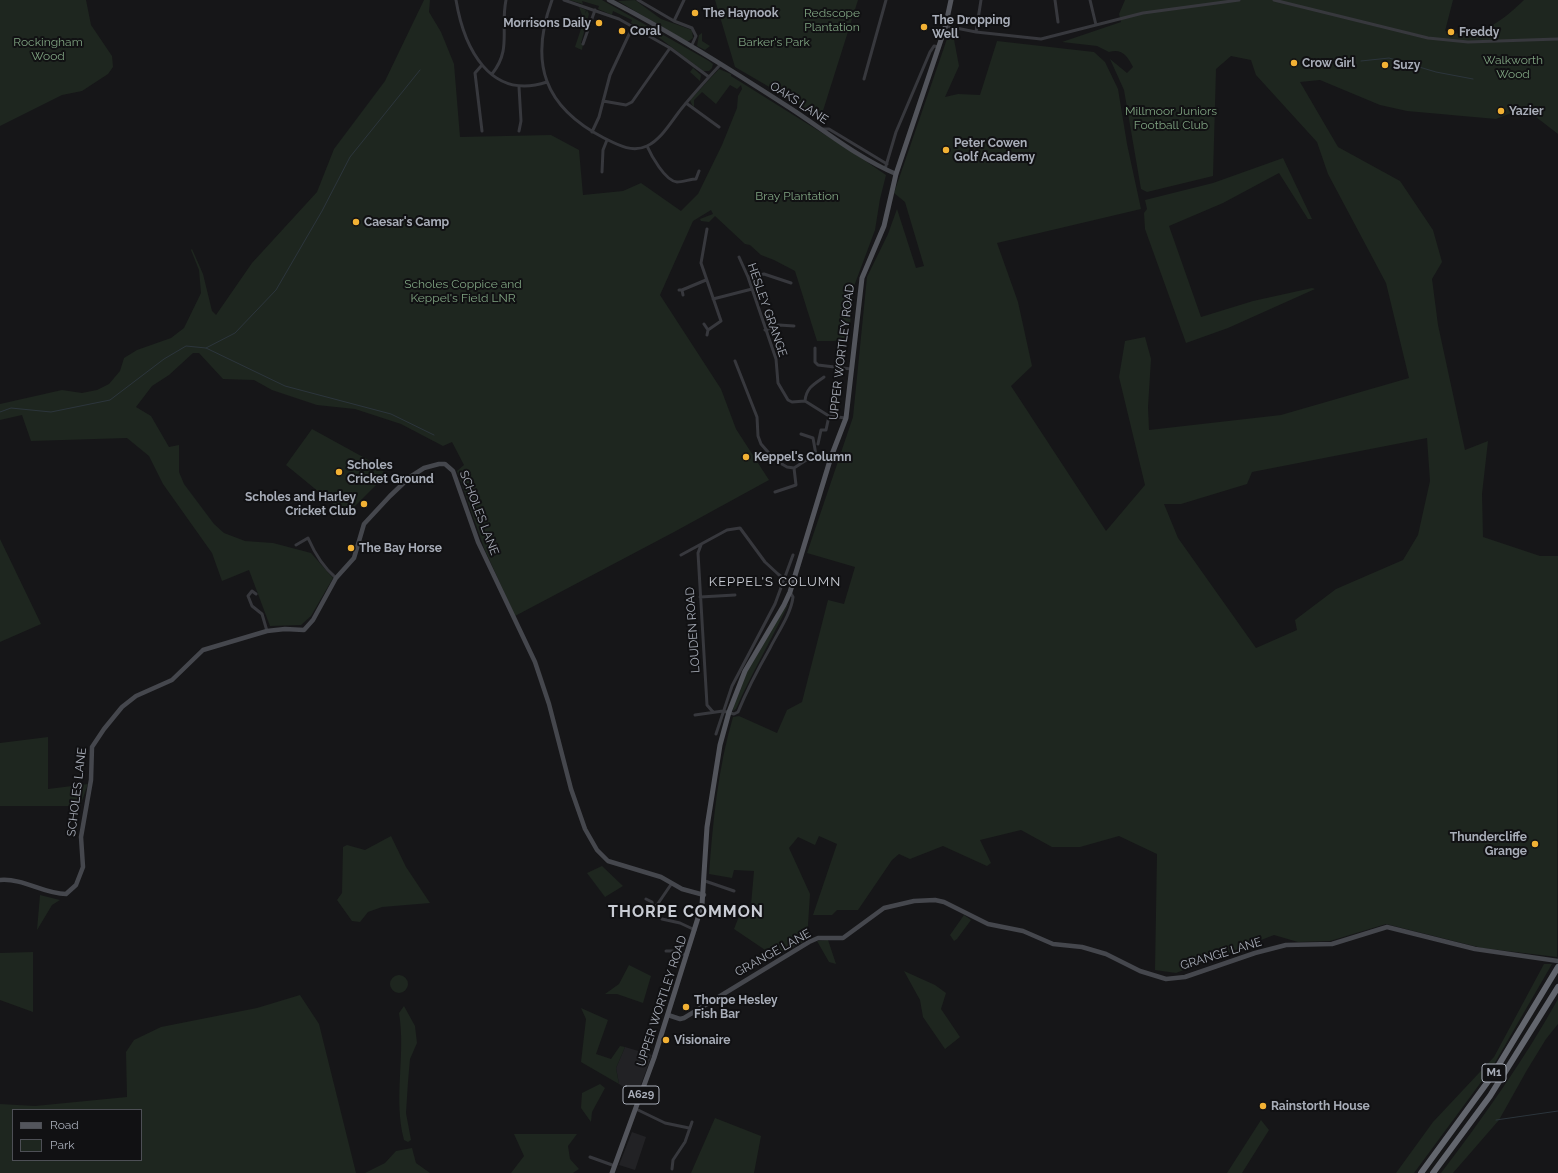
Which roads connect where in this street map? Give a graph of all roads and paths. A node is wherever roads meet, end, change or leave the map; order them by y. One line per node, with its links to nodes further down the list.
1 (456, 0): 28 (street)
2 (506, 0): 30 (street)
3 (552, 0): 33 (street)
4 (564, 0): 16 (street)
5 (609, 0): 25 (street, OAKS LANE)
6 (638, 0): 15 (street)
7 (684, 0): 17 (street)
8 (886, 0): 32 (street)
9 (951, 0): 21 (main road, UPPER WORTLEY ROAD / A629)
10 (981, 0): 22 (street)
11 (1055, 0): 18 (street)
12 (1090, 0): 19 (street)
13 (1239, 0): 19 (street)
14 (1274, 0): 23 (street)
15 (645, 2): 17 (street)
16 (594, 10): 20 (street); 24 (street)
17 (674, 21): 25 (street)
18 (1058, 22)
19 (1096, 25): 22 (street)
20 (632, 26): 27 (street); 35 (street)
21 (946, 26): 22 (street); 26 (main road, UPPER WORTLEY ROAD / A629)
22 (976, 32)
23 (1558, 39)
24 (583, 44)
25 (691, 47): 29 (street, OAKS LANE)
26 (939, 47): 43 (street, UPPER WORTLEY ROAD); 46 (main road, UPPER WORTLEY ROAD / A629)
27 (670, 48): 31 (street); 35 (street)
28 (482, 65): 30 (street); 38 (street)
29 (720, 65): 31 (street); 43 (street, OAKS LANE)
30 (492, 74): 34 (street)
31 (709, 77): 36 (street)
32 (864, 78)
33 (547, 82): 34 (street); 40 (street)
34 (519, 87): 39 (street)
35 (604, 101): 40 (street)
36 (686, 103): 37 (street); 42 (street)
37 (719, 127)
38 (482, 131)
39 (519, 131)
40 (592, 132): 41 (street)
41 (607, 140): 42 (street); 45 (street)
42 (647, 146): 44 (street)
43 (886, 166): 46 (street, OAKS LANE)
44 (699, 170)
45 (602, 172)
46 (896, 174): 64 (main road, UPPER WORTLEY ROAD / A629)
47 (707, 229): 50 (street)
48 (739, 257): 49 (street, HESLEY GRANGE)
49 (748, 277): 51 (street); 52 (street, HESLEY GRANGE)
50 (706, 280): 53 (street); 54 (street)
51 (791, 283)
52 (752, 289): 54 (street); 60 (street, HESLEY GRANGE)
53 (683, 296)
54 (713, 299): 56 (street)
55 (726, 320): 56 (street)
56 (721, 321): 59 (street)
57 (704, 324): 59 (street)
58 (794, 326): 60 (street)
59 (708, 330): 61 (street)
60 (765, 330): 66 (street, HESLEY GRANGE)
61 (706, 335)
62 (815, 348): 64 (street)
63 (735, 361): 73 (street)
64 (851, 369): 68 (main road, UPPER WORTLEY ROAD / A629)
65 (824, 377): 66 (street)
66 (805, 401): 67 (street, HESLEY GRANGE)
67 (829, 416): 68 (street, HESLEY GRANGE); 70 (street)
68 (846, 418): 72 (main road, UPPER WORTLEY ROAD / A629)
69 (801, 434): 71 (street)
70 (818, 444)
71 (816, 456): 72 (street); 73 (street)
72 (832, 457): 81 (main road, UPPER WORTLEY ROAD / A629)
73 (794, 468): 74 (street)
74 (775, 492)
75 (296, 545): 79 (street)
76 (701, 545): 77 (street); 80 (street); 85 (street, LOUDEN ROAD)
77 (681, 555)
78 (793, 555): 80 (street)
79 (336, 578): 86 (street, SCHOLES LANE); 94 (street, SCHOLES LANE)
80 (785, 580): 81 (street); 87 (street)
81 (792, 585): 82 (main road, UPPER WORTLEY ROAD / A629)
82 (790, 592): 89 (main road, UPPER WORTLEY ROAD / A629); 89 (street, UPPER WORTLEY ROAD)
83 (256, 594): 86 (street)
84 (735, 595): 85 (street)
85 (700, 597): 88 (street, LOUDEN ROAD)
86 (266, 631): 92 (street, SCHOLES LANE)
87 (723, 711): 88 (street); 89 (street); 91 (street)
88 (713, 712): 90 (street)
89 (729, 712): 93 (main road, UPPER WORTLEY ROAD / A629)
90 (695, 715)
91 (716, 734)
92 (0, 880)
93 (705, 881): 95 (street); 96 (main road, UPPER WORTLEY ROAD / A629)
94 (672, 883): 96 (street, SCHOLES LANE); 97 (street)
95 (734, 891)
96 (704, 895): 99 (main road, UPPER WORTLEY ROAD / A629)
97 (646, 899)
98 (662, 919): 99 (street)
99 (695, 930): 101 (main road, UPPER WORTLEY ROAD / A629)
100 (666, 951): 101 (street)
101 (687, 955): 105 (main road, UPPER WORTLEY ROAD / A629)
102 (1558, 962): 105 (street, GRANGE LANE)
103 (1558, 967): 113 (highway, M1)
104 (1558, 987): 114 (highway, M1)
105 (668, 1015): 106 (main road, UPPER WORTLEY ROAD / A629)
106 (636, 1109): 108 (street); 110 (main road, UPPER WORTLEY ROAD / A629)
107 (692, 1122): 108 (street)
108 (689, 1128): 111 (street)
109 (590, 1157): 110 (street)
110 (614, 1166): 112 (main road, UPPER WORTLEY ROAD / A629)
111 (672, 1169)
112 (612, 1173)
113 (1421, 1173)
114 (1433, 1173)

